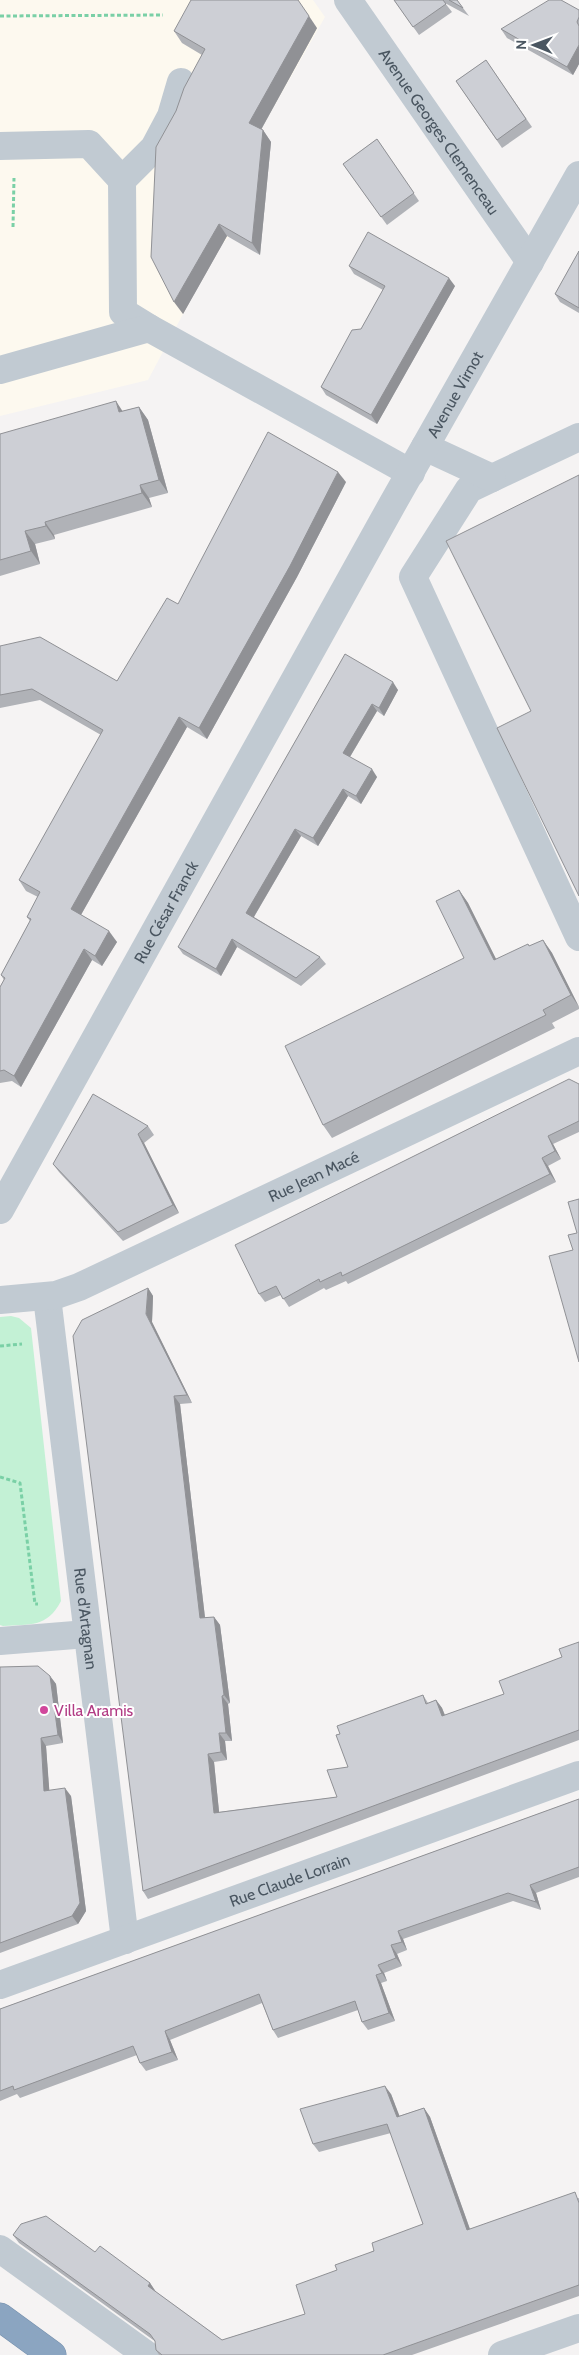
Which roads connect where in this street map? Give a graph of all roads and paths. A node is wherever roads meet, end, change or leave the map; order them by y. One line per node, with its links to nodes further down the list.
1 (348, 0): 9 (street, Avenue Georges Clemenceau)
2 (163, 15): 3 (path)
3 (0, 16)
4 (181, 82): 7 (street)
5 (7, 146): 7 (street); 8 (path)
6 (579, 175): 9 (street, Avenue Virnot)
7 (122, 180): 10 (street)
8 (13, 227)
9 (530, 262): 13 (street, Avenue Virnot)
10 (149, 328): 11 (street); 14 (street)
11 (0, 370)
12 (579, 437): 15 (street)
13 (425, 447): 14 (street, Avenue Virnot); 15 (street)
14 (410, 473): 16 (street, Avenue Virnot)
15 (492, 478): 17 (street)
16 (332, 614): 19 (street, Rue César Franck)
17 (579, 937)
18 (579, 1051): 20 (street, Rue Jean Macé)
19 (0, 1210)
20 (47, 1297): 21 (street, Rue Jean Macé); 24 (street, Rue d'Artagnan)
21 (0, 1300)
22 (0, 1477): 23 (path)
23 (35, 1604)
24 (86, 1634): 25 (street); 27 (street, Rue d'Artagnan)
25 (0, 1641)
26 (579, 1775): 27 (street, Rue Claude Lorrain)
27 (125, 1940): 28 (street, Rue Claude Lorrain)
28 (0, 1985)
29 (0, 2249): 33 (street)
30 (0, 2317): 32 (highway)
31 (579, 2328): 34 (street)
32 (52, 2355)
33 (148, 2355)
34 (502, 2355)

